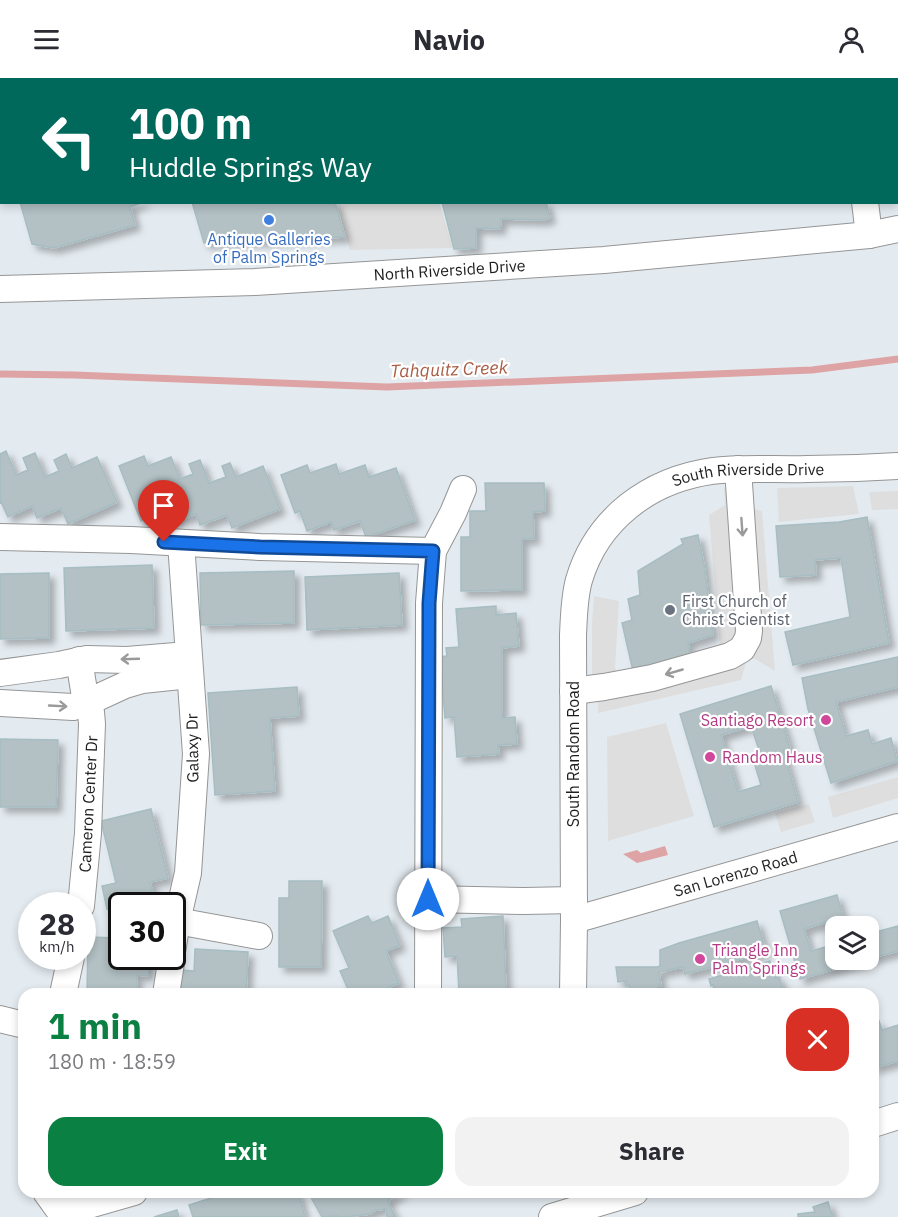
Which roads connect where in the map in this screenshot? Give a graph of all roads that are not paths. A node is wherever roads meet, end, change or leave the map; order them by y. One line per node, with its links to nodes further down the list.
1 (865, 204): 3 (street)
2 (898, 229): 3 (street, North Riverside Drive)
3 (868, 234): 4 (street, North Riverside Drive)
4 (0, 289)
5 (898, 466): 6 (street, South Riverside Drive)
6 (738, 469): 8 (street, South Riverside Drive); 15 (street, one-way to 15)
7 (463, 489): 11 (street)
8 (611, 523): 15 (street, South Random Road)
9 (0, 537): 10 (street)
10 (181, 543): 11 (street); 13 (street, Galaxy Dr)
11 (433, 551): 21 (street)
12 (79, 660): 13 (street, one-way to 12); 14 (street); 17 (street, Cameron Center Dr)
13 (189, 665): 17 (street); 20 (street, Galaxy Dr)
14 (0, 673)
15 (573, 691): 22 (street, South Random Road)
16 (0, 703): 17 (street, one-way to 17)
17 (86, 703): 19 (street, Cameron Center Dr)
18 (898, 827): 22 (street, San Lorenzo Road)
19 (82, 892)
20 (184, 892)
21 (428, 899): 22 (street, San Lorenzo Road); 29 (street)
22 (574, 910): 30 (street, South Random Road)
23 (186, 923): 24 (street)
24 (259, 936)
25 (68, 970): 27 (street)
26 (170, 970): 28 (street)
27 (64, 988)
28 (167, 988)
29 (428, 988)
30 (573, 988)
31 (0, 1019): 32 (street)
32 (18, 1024)
33 (898, 1116): 34 (street)
34 (879, 1122)
35 (103, 1198): 37 (street)
36 (607, 1198): 38 (street)
37 (57, 1207)
38 (564, 1207)

